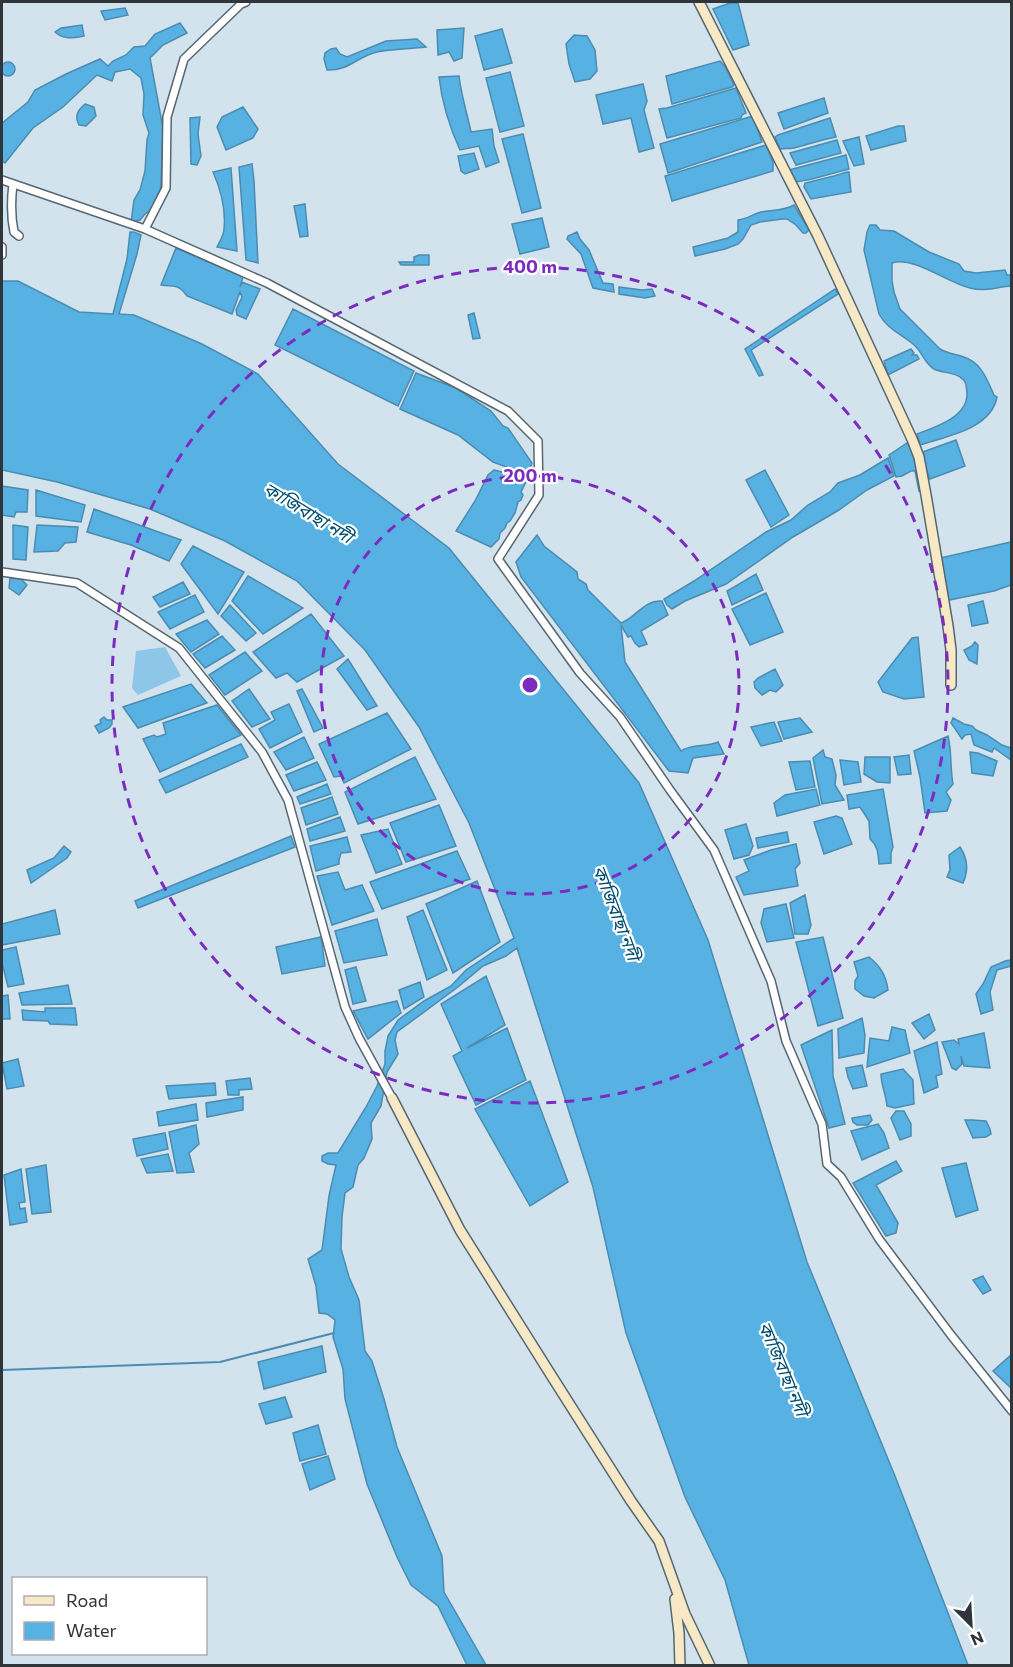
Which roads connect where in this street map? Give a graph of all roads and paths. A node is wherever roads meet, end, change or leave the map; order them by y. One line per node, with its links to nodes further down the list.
1 (246, 2): 5 (street)
2 (699, 2): 10 (street)
3 (2, 180): 4 (street)
4 (14, 184): 5 (street); 6 (street)
5 (145, 229): 12 (street)
6 (19, 236)
7 (2, 247): 8 (street)
8 (2, 255)
9 (2, 572): 11 (street)
10 (951, 685)
11 (392, 1098): 13 (street)
12 (1011, 1411)
13 (673, 1583): 14 (street); 15 (street)
14 (680, 1665)
15 (710, 1665)

